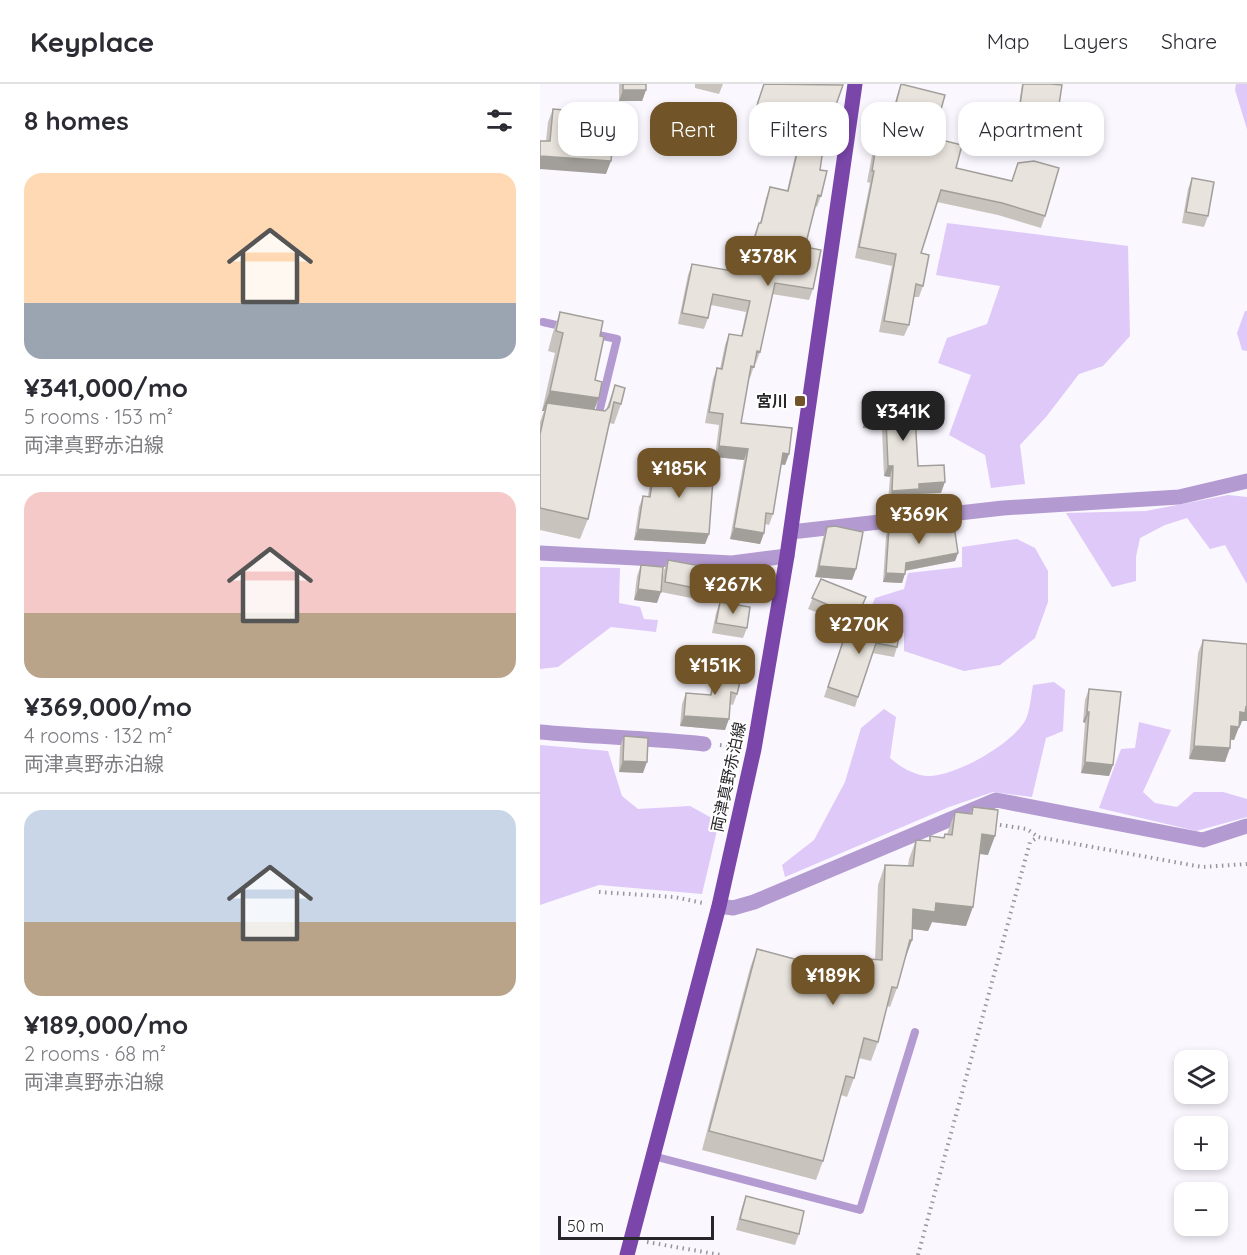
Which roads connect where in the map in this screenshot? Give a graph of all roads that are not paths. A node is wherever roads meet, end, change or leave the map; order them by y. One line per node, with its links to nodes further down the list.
1 (855, 84): 5 (main road, 両津真野赤泊線)
2 (543, 322): 3 (lane)
3 (585, 423)
4 (1247, 481): 5 (street)
5 (791, 532): 7 (main road, 両津真野赤泊線)
6 (540, 553): 7 (street)
7 (787, 556): 11 (main road, 両津真野赤泊線)
8 (540, 732): 9 (street)
9 (704, 744)
10 (1247, 826): 11 (street)
11 (719, 906): 13 (main road, 両津真野赤泊線)
12 (915, 1032): 13 (lane)
13 (653, 1156): 14 (main road, 両津真野赤泊線)
14 (629, 1247)

